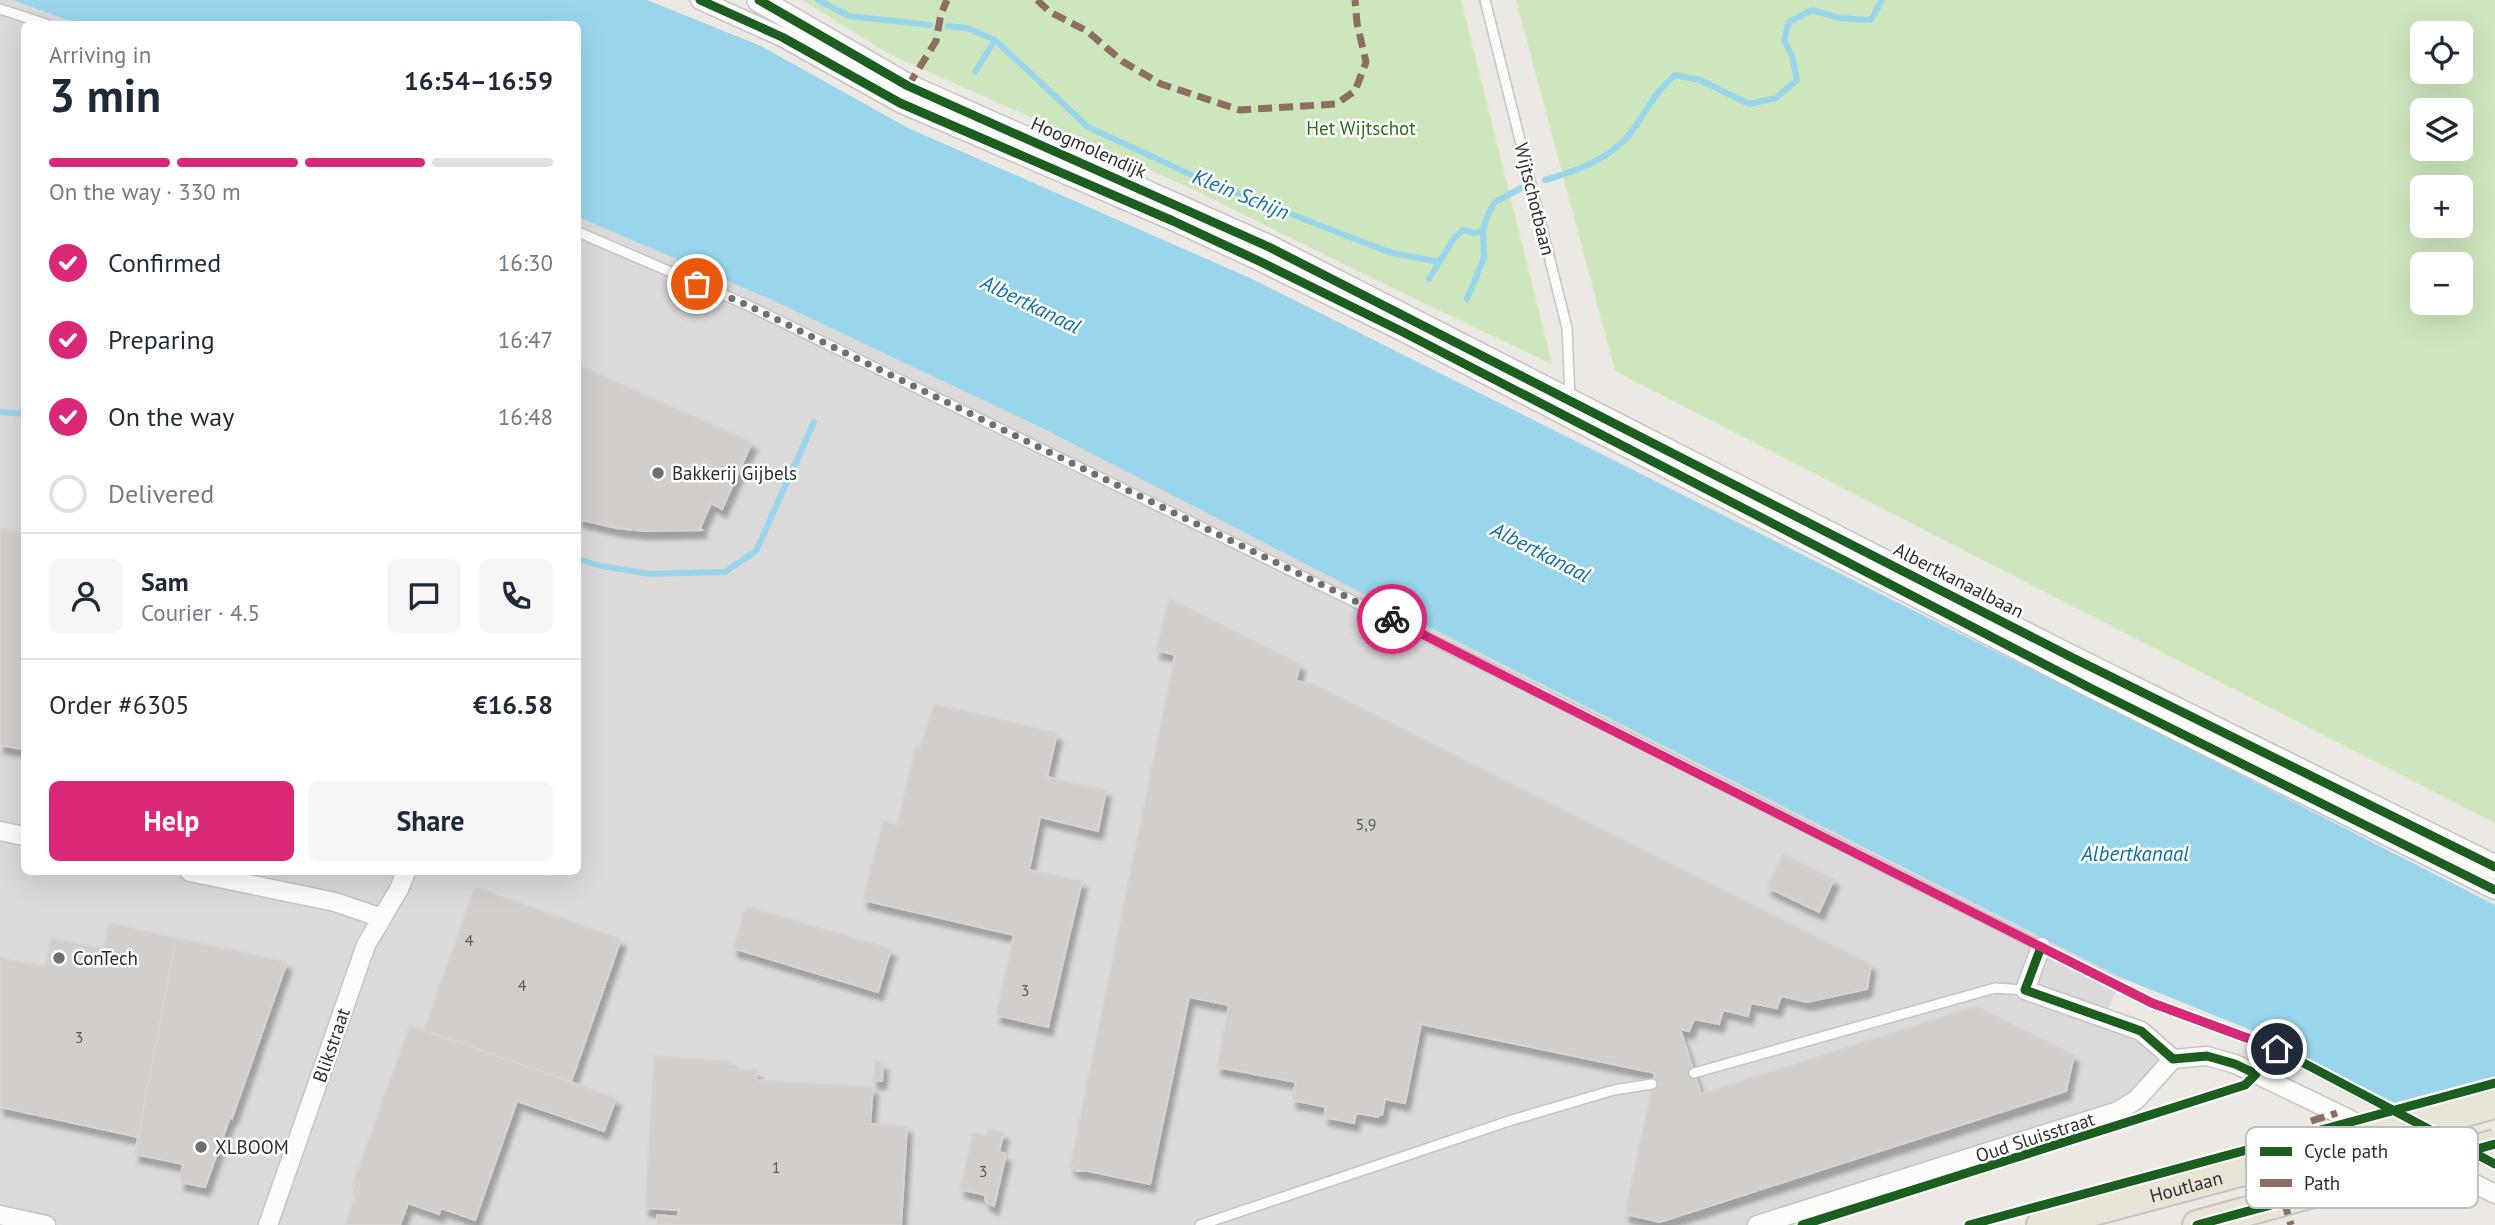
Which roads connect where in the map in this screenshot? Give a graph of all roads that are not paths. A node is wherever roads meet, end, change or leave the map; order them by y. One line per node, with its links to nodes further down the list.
1 (700, 0): 14 (street)
2 (759, 0): 7 (street, Hoogmolendijk)
3 (1485, 0): 8 (lane, Wijtschotbaan)
4 (0, 9): 5 (lane)
5 (37, 21)
6 (581, 233): 16 (lane)
7 (1410, 318): 8 (street, Albertkanaalbaan)
8 (1570, 399): 11 (street, Albertkanaalbaan)
9 (0, 831): 10 (street)
10 (21, 835)
11 (2495, 867)
12 (204, 875): 15 (street)
13 (405, 875): 15 (street, Blikstraat)
14 (2495, 890)
15 (382, 918): 35 (street, Blikstraat)
16 (2041, 947): 17 (street); 24 (lane)
17 (2025, 990): 18 (street); 19 (lane)
18 (2173, 1059): 22 (street); 37 (street, Oud Sluisstraat)
19 (1694, 1073)
20 (1652, 1084): 36 (lane)
21 (2495, 1104): 23 (main road, Houtlaan, bridge)
22 (2362, 1127)
23 (2409, 1127)
24 (2425, 1127)
25 (2495, 1144): 26 (main road, Houtlaan, bridge)
26 (2478, 1149)
27 (2478, 1155): 28 (lane)
28 (2495, 1164)
29 (2246, 1170): 38 (main road, Houtlaan, bridge)
30 (2478, 1185): 31 (street)
31 (2495, 1194)
32 (2259, 1208): 39 (main road, Houtlaan, bridge)
33 (0, 1215): 34 (street)
34 (46, 1225)
35 (268, 1225)
36 (1200, 1225)
37 (1757, 1225)
38 (2041, 1225)
39 (2197, 1225)

